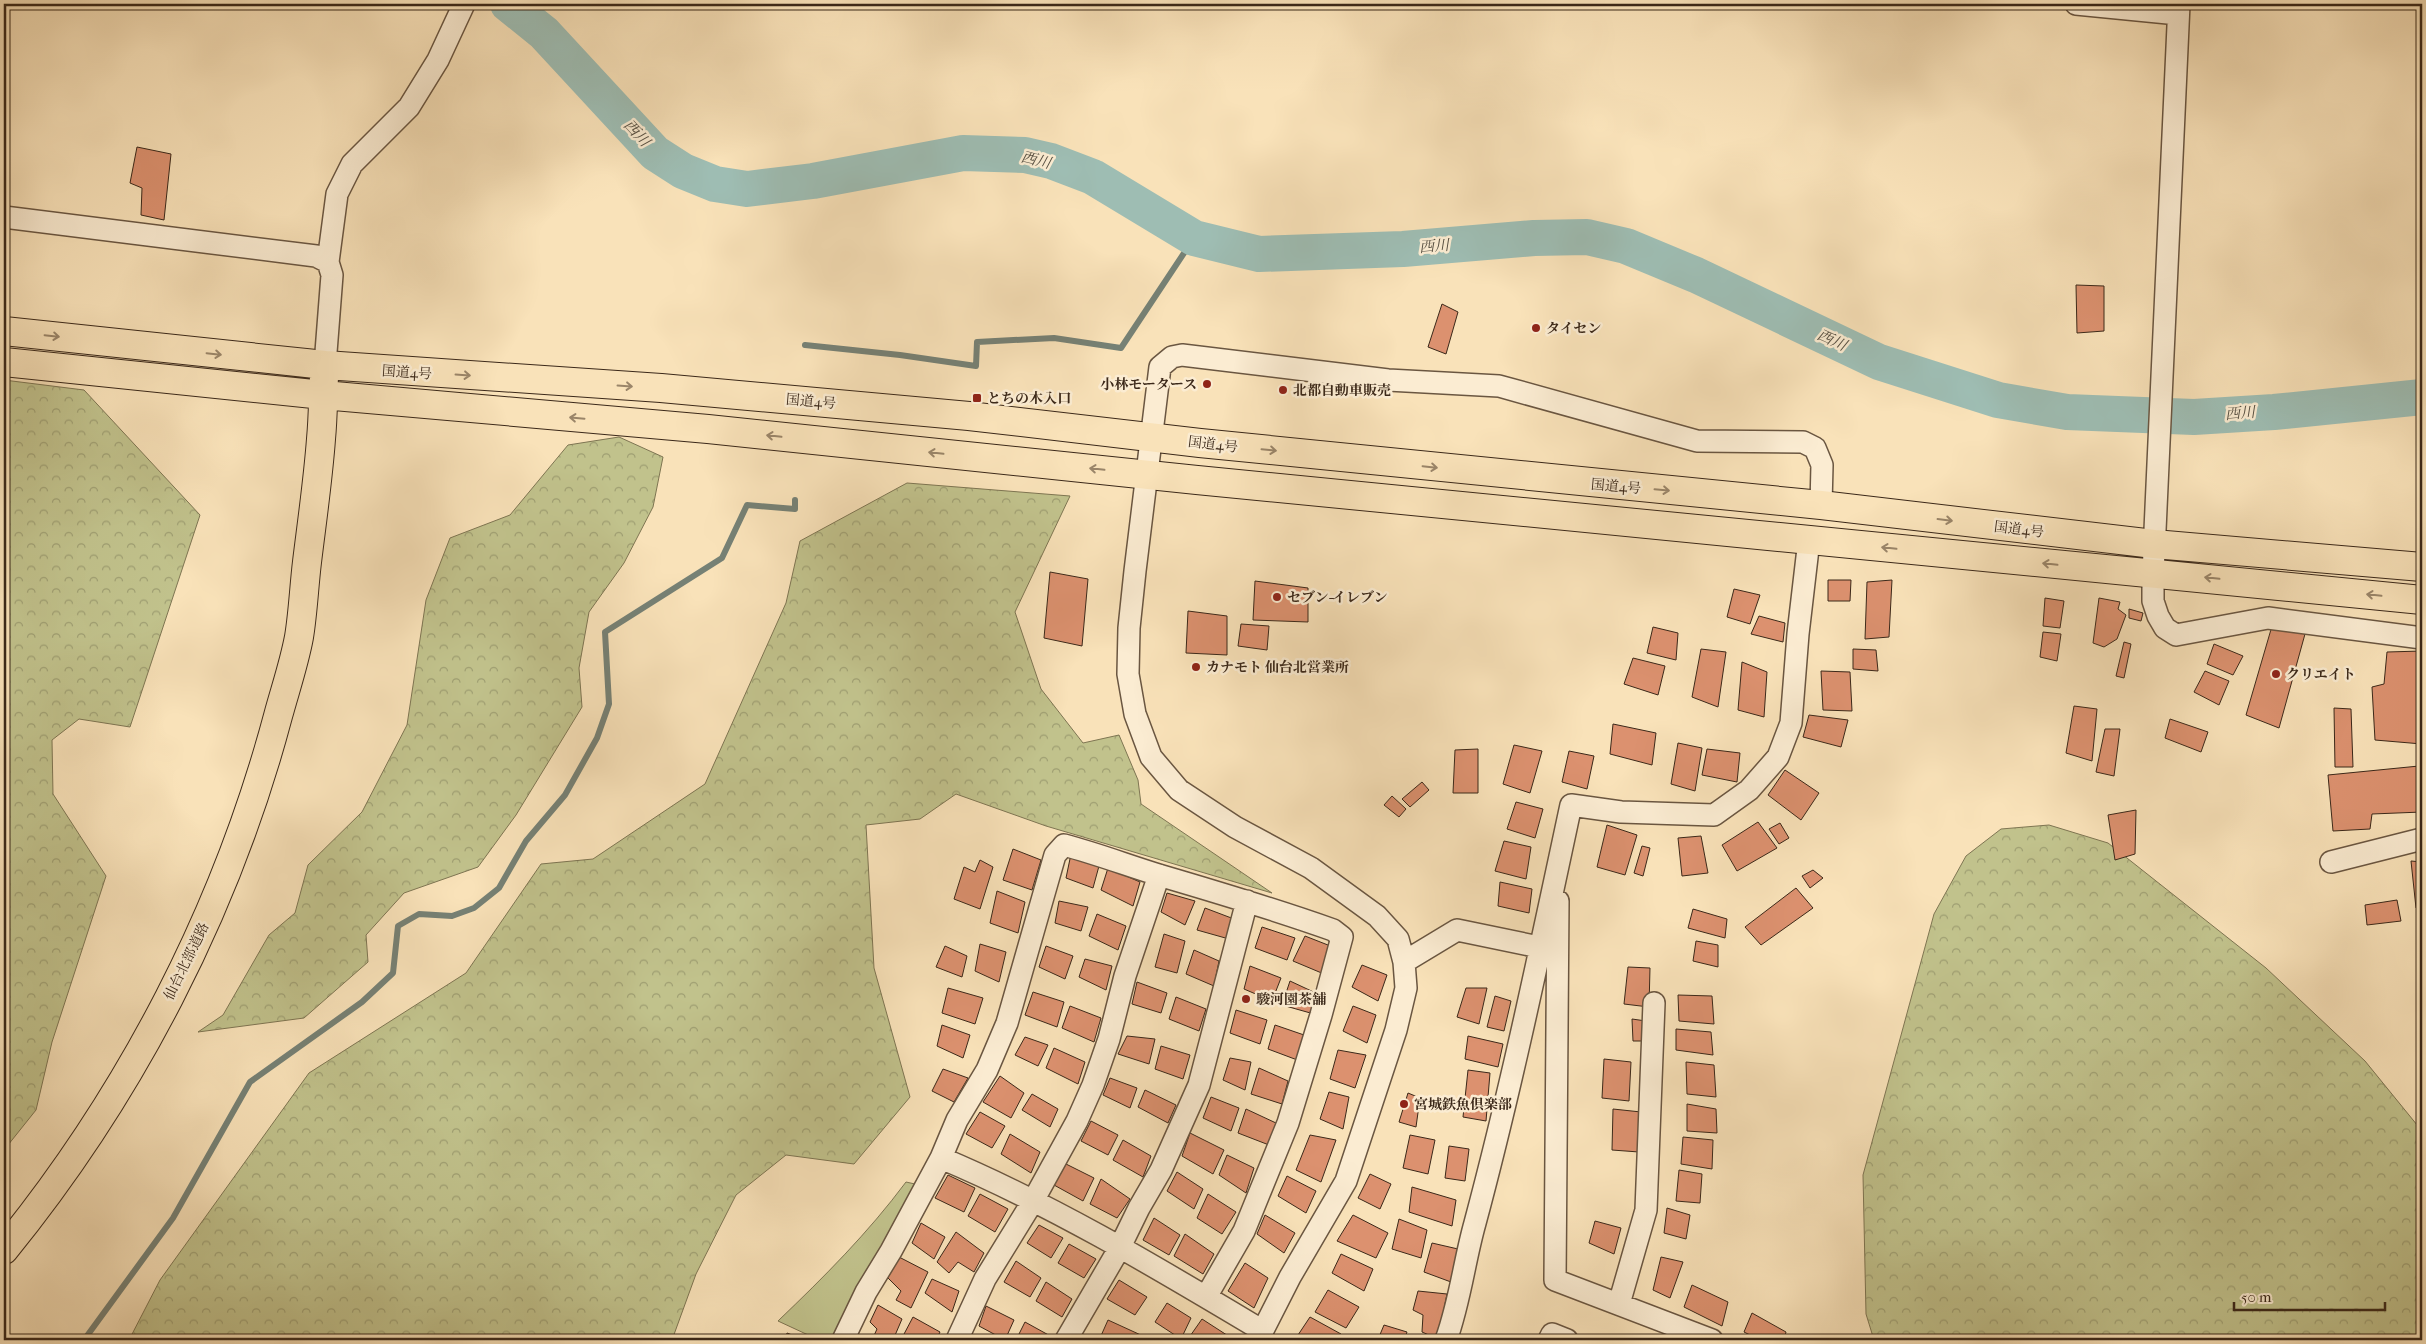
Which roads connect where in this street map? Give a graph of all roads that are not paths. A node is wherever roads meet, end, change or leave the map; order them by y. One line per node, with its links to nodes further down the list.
1 (464, 4): 5 (street)
2 (2076, 4): 3 (street)
3 (2179, 9): 14 (street)
4 (4, 217): 5 (street)
5 (328, 262): 8 (street)
6 (4, 331): 8 (highway, 国道4号, one-way to 8)
7 (4, 362): 9 (highway)
8 (325, 365): 9 (highway, 仙台北部道路); 10 (highway, 国道4号, one-way to 10)
9 (323, 395): 11 (highway, one-way to 9); 30 (highway, 仙台北部道路)
10 (1151, 436): 11 (street); 12 (highway, 国道4号, one-way to 12); 12 (street)
11 (1146, 474): 13 (highway); 25 (street)
12 (1820, 505): 14 (highway, 国道4号, one-way to 14)
13 (1808, 540): 16 (highway, one-way to 13); 21 (street)
14 (2154, 544): 15 (highway, 国道4号); 16 (street)
15 (2422, 567)
16 (2153, 574): 17 (highway, one-way to 16); 18 (street)
17 (2422, 600)
18 (2422, 638)
19 (2422, 839): 20 (street)
20 (2332, 862)
21 (1559, 864): 24 (street); 32 (street)
22 (1159, 875): 23 (street); 27 (street); 28 (street)
23 (1247, 901): 29 (street); 31 (street)
24 (1539, 947): 25 (street); 37 (street)
25 (1404, 962): 33 (street)
26 (1654, 1003): 32 (street)
27 (941, 1158): 28 (street); 34 (street)
28 (1033, 1201): 29 (street); 35 (street)
29 (1119, 1249): 31 (street); 36 (street)
30 (4, 1250)
31 (1206, 1297): 33 (street)
32 (1619, 1304): 40 (street)
33 (1261, 1336)
34 (844, 1340)
35 (957, 1340)
36 (1066, 1340)
37 (1446, 1340)
38 (1549, 1340): 39 (street)
39 (1568, 1340)
40 (1712, 1340)

